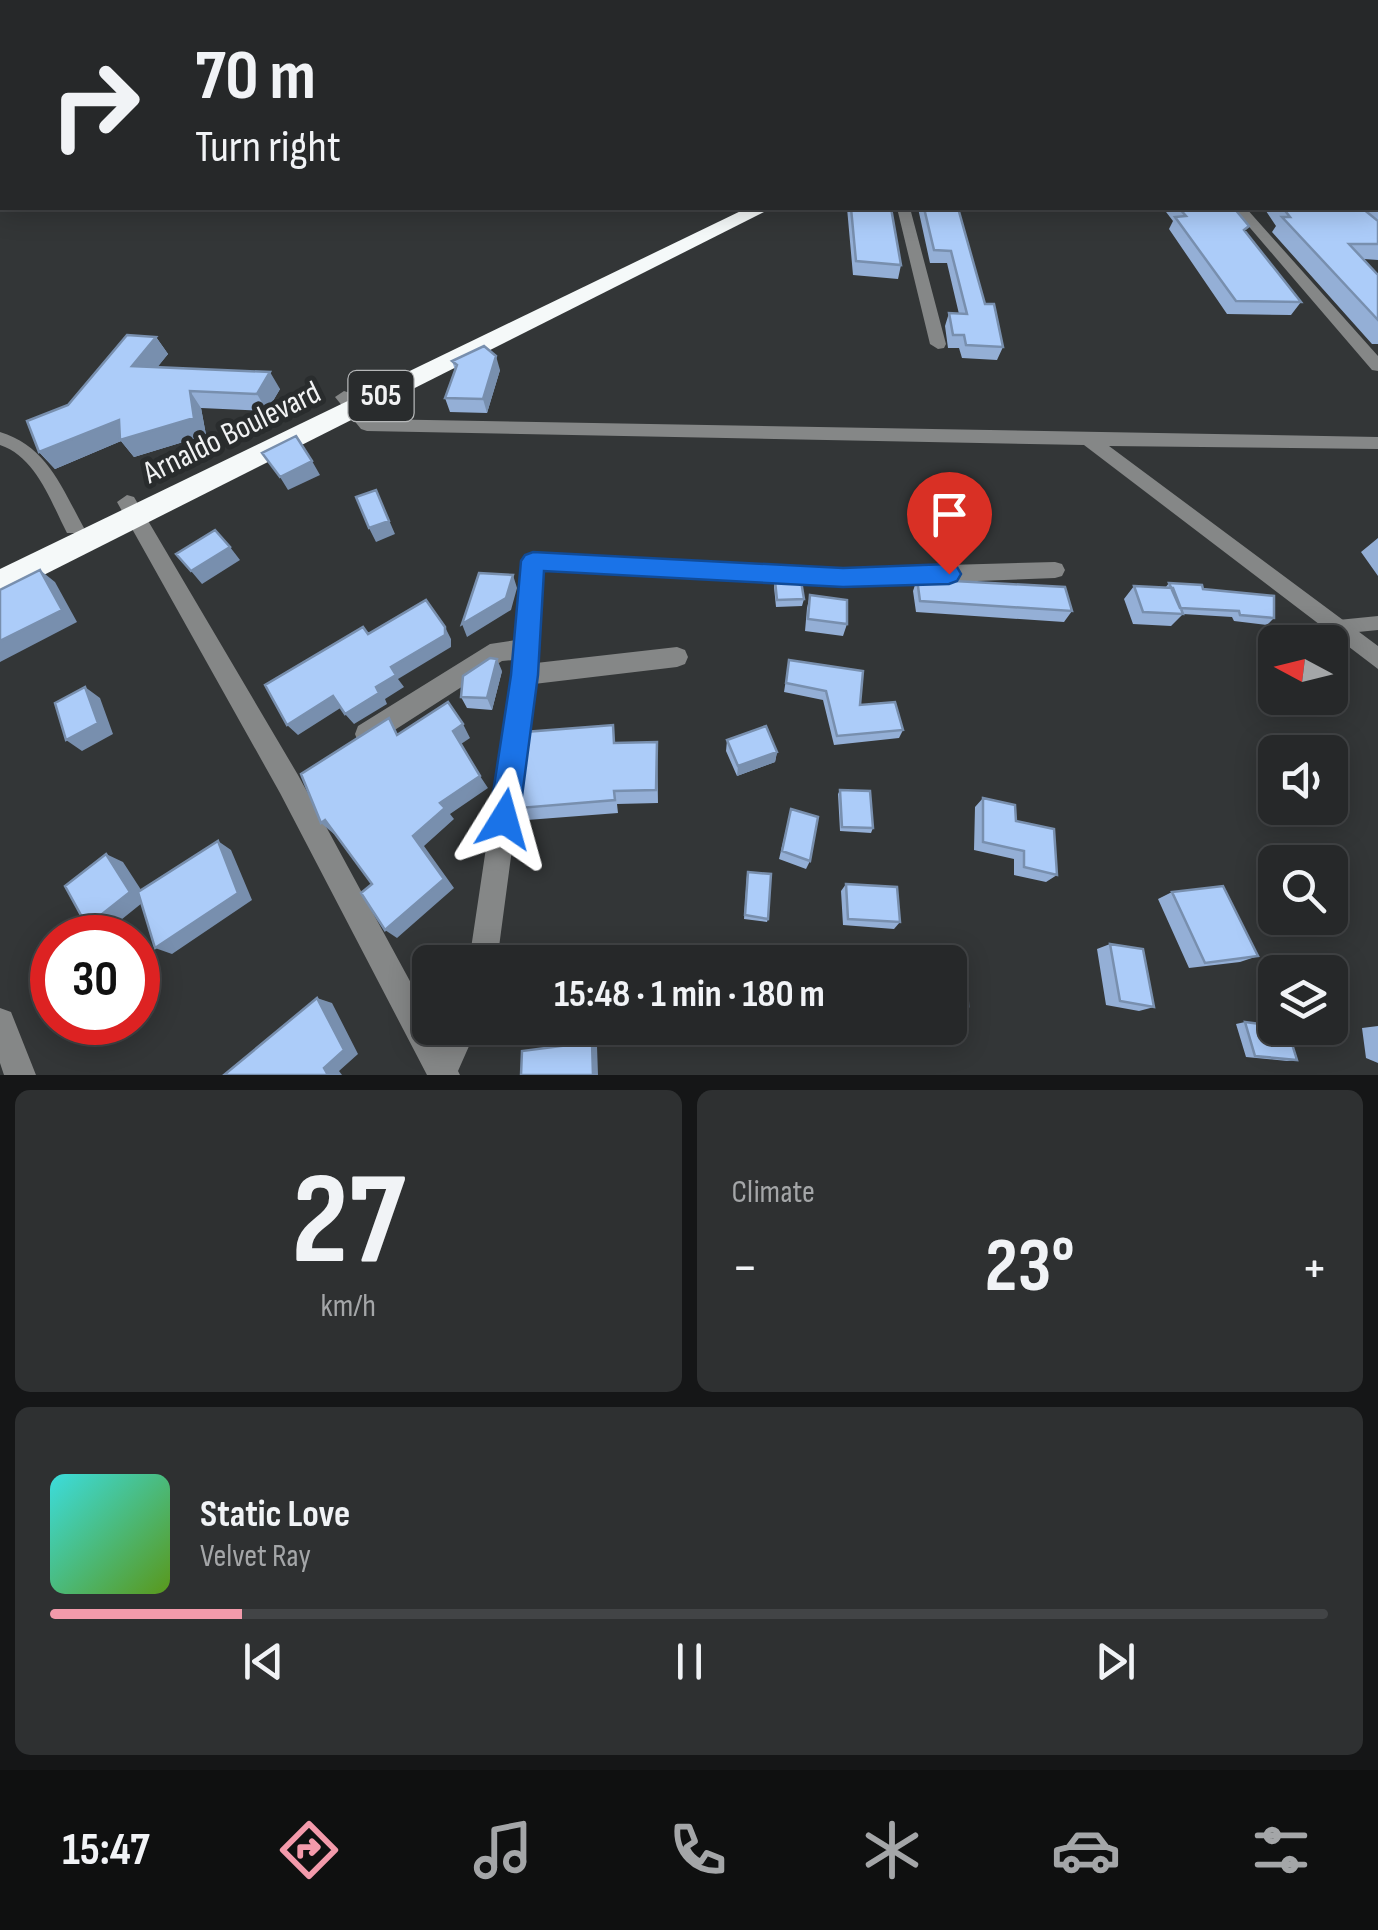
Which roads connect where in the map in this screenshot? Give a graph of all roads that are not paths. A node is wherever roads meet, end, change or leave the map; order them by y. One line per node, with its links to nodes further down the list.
1 (731, 210): 5 (highway, Arnaldo Boulevard / 505)
2 (757, 210): 5 (highway, Arnaldo Boulevard / 505)
3 (904, 210): 6 (street)
4 (1241, 210): 7 (street)
5 (645, 259): 8 (highway, Arnaldo Boulevard / 505)
6 (938, 344)
7 (1378, 366)
8 (349, 403): 10 (street); 12 (highway, Arnaldo Boulevard / 505)
9 (0, 438): 13 (street)
10 (1088, 439): 11 (street); 18 (street)
11 (1378, 443)
12 (130, 510): 13 (highway, Arnaldo Boulevard / 505); 16 (highway, Arnaldo Boulevard / 505); 29 (street)
13 (74, 528): 14 (highway, Arnaldo Boulevard / 505)
14 (0, 564)
15 (1055, 570): 21 (street)
16 (0, 584)
17 (1378, 624): 19 (lane)
18 (1335, 625)
19 (1348, 626)
20 (1348, 635): 23 (street)
21 (526, 648): 24 (street); 25 (street)
22 (677, 657): 24 (street)
23 (1378, 660)
24 (524, 675): 26 (street)
25 (353, 743)
26 (486, 945)
27 (0, 1024): 30 (street)
28 (455, 1045): 29 (street)
29 (443, 1074)
30 (20, 1075)

